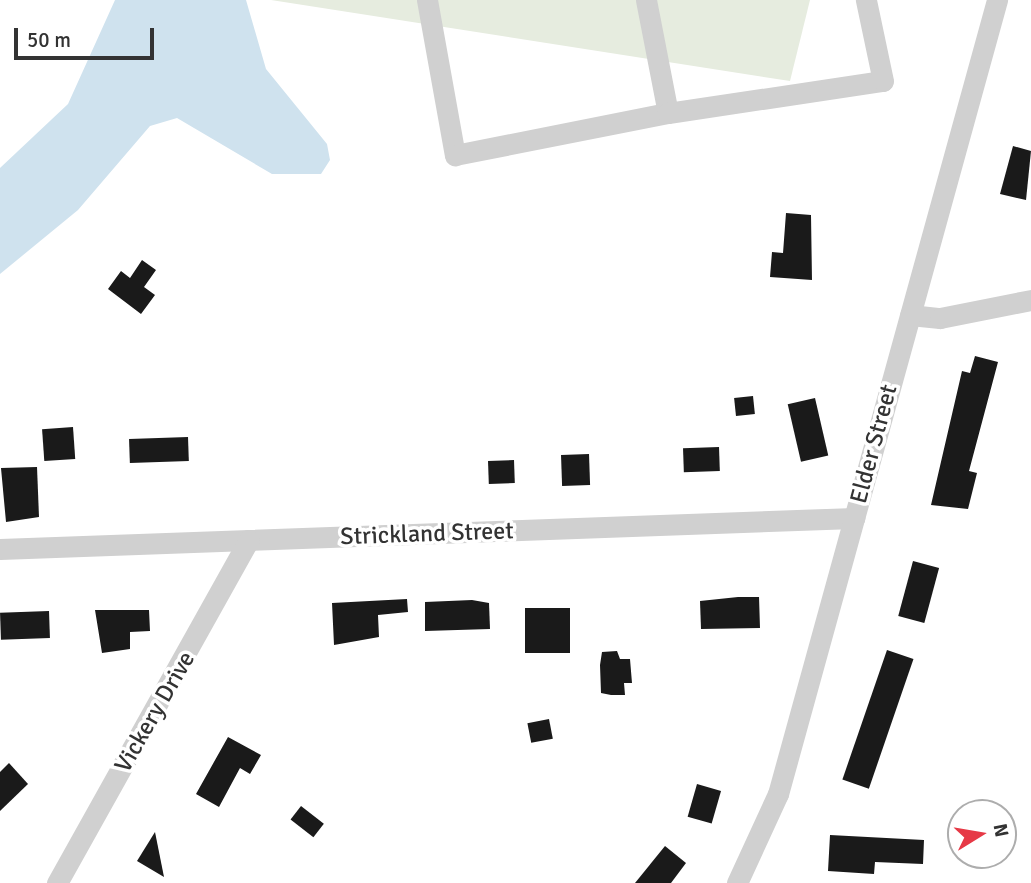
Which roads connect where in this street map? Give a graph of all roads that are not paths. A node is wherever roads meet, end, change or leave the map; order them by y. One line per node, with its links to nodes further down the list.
1 (427, 0): 5 (street)
2 (646, 0): 5 (street)
3 (866, 0): 5 (street)
4 (997, 0): 7 (street, Elder Street)
5 (668, 113)
6 (1031, 300): 7 (street)
7 (910, 315): 8 (street, Elder Street)
8 (854, 518): 9 (street, Strickland Street); 12 (street, Elder Street)
9 (249, 540): 10 (street, Strickland Street); 11 (street, Vickery Drive)
10 (0, 549)
11 (57, 883)
12 (737, 883)

